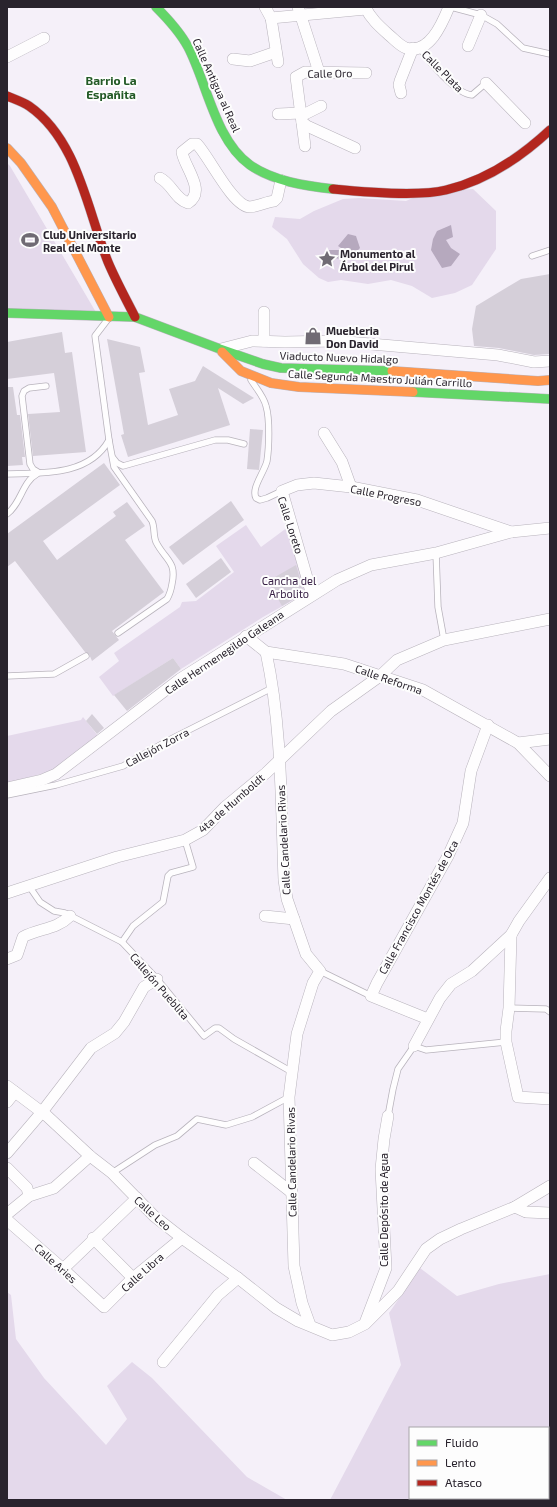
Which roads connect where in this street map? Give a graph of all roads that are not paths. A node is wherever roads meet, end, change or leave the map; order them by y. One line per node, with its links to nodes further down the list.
1 (156, 7): 28 (main road, Calle Antigua al Real)
2 (265, 7): 7 (street)
3 (450, 7): 6 (lane); 10 (street)
4 (365, 8): 5 (street); 10 (street)
5 (299, 11): 7 (street); 14 (street)
6 (481, 15): 9 (street); 11 (lane)
7 (271, 18): 13 (street)
8 (44, 38): 12 (street)
9 (468, 46)
10 (416, 48): 16 (lane, Calle Plata); 17 (street)
11 (550, 54)
12 (7, 57)
13 (233, 58)
14 (319, 72): 15 (street, Calle Oro); 21 (street, Calle Oro)
15 (366, 73)
16 (486, 84): 22 (street)
17 (401, 93)
18 (7, 96): 34 (main road)
19 (321, 106): 21 (street)
20 (278, 114): 21 (street)
21 (302, 117): 24 (street); 26 (street)
22 (525, 123)
23 (550, 130): 28 (main road, Calle Antigua al Real)
24 (305, 146)
25 (7, 148): 33 (main road)
26 (355, 148)
27 (160, 178): 28 (street)
28 (281, 180)
29 (550, 250): 30 (lane)
30 (532, 256)
31 (264, 312): 35 (street)
32 (7, 313): 33 (main road)
33 (109, 317): 34 (main road); 43 (lane)
34 (135, 317): 36 (main road, Viaducto Nuevo Hidalgo)
35 (264, 341): 36 (street); 37 (street)
36 (220, 349): 38 (main road, Calle Segunda Maestro Julián Carrillo); 39 (main road, Viaducto Nuevo Hidalgo)
37 (550, 361)
38 (247, 374): 41 (main road, Calle Segunda Maestro Julián Carrillo); 49 (lane, Calle Loreto)
39 (550, 380)
40 (46, 386): 46 (lane)
41 (550, 398)
42 (324, 433): 48 (street)
43 (109, 440): 45 (lane); 46 (lane)
44 (244, 444): 45 (lane)
45 (111, 456): 56 (lane)
46 (39, 473): 47 (lane); 50 (lane)
47 (7, 474)
48 (351, 487): 49 (street, Calle Progreso); 52 (street, Calle Progreso)
49 (282, 491): 54 (street, Calle Loreto)
50 (7, 514)
51 (550, 528): 52 (street, Calle Hermenegildo Galeana)
52 (511, 532): 53 (street, Calle Hermenegildo Galeana)
53 (436, 552): 54 (street, Calle Hermenegildo Galeana); 58 (lane)
54 (312, 595): 57 (street, Calle Hermenegildo Galeana)
55 (550, 619): 58 (street, 4ta de Humboldt)
56 (118, 634)
57 (246, 636): 59 (street, Calle Reforma); 69 (street, Calle Hermenegildo Galeana)
58 (444, 640): 62 (street, 4ta de Humboldt)
59 (266, 652): 62 (street, Calle Reforma); 63 (street, Calle Candelario Rivas)
60 (86, 656): 61 (lane)
61 (7, 676)
62 (380, 676): 64 (street, Calle Reforma); 67 (street, 4ta de Humboldt)
63 (274, 687): 67 (street, Calle Candelario Rivas); 69 (lane, Callejón Zorra)
64 (488, 725): 66 (street, Calle Reforma); 84 (street, Calle Francisco Montés de Oca)
65 (550, 739): 66 (street)
66 (518, 743): 68 (street, Calle Reforma)
67 (279, 760): 72 (street, 4ta de Humboldt); 78 (street, Calle Candelario Rivas)
68 (550, 776)
69 (33, 786): 70 (street, Calle Hermenegildo Galeana); 71 (lane, Callejón Zorra)
70 (7, 788)
71 (7, 794)
72 (185, 840): 74 (street, 4ta de Humboldt); 80 (lane)
73 (550, 878): 79 (street)
74 (29, 886): 75 (street, 4ta de Humboldt); 76 (lane, Callejón Pueblita)
75 (7, 893)
76 (70, 916): 80 (lane, Callejón Pueblita); 81 (street)
77 (265, 916): 78 (street)
78 (294, 919): 82 (street, Calle Candelario Rivas)
79 (511, 935): 85 (street); 87 (street)
80 (122, 942): 83 (lane, Callejón Pueblita)
81 (7, 959)
82 (320, 971): 84 (lane); 90 (street, Calle Candelario Rivas)
83 (157, 979): 90 (lane, Callejón Pueblita); 95 (street)
84 (371, 996): 87 (street)
85 (509, 1008): 86 (lane); 88 (street)
86 (550, 1012)
87 (428, 1020): 89 (street)
88 (506, 1042): 89 (lane); 93 (street)
89 (414, 1046): 96 (lane)
90 (292, 1072): 92 (street, Calle Candelario Rivas)
91 (11, 1089): 94 (street); 95 (street, Calle Leo)
92 (289, 1097): 100 (lane); 103 (street, Calle Candelario Rivas)
93 (550, 1099)
94 (7, 1102)
95 (42, 1112): 97 (street); 98 (street, Calle Leo)
96 (388, 1116): 116 (street, Calle Depósito de Agua)
97 (7, 1153)
98 (90, 1156): 100 (street, Calle Leo); 104 (street)
99 (254, 1163): 103 (street)
100 (112, 1173): 105 (street, Calle Leo)
101 (10, 1174): 104 (street)
102 (550, 1186): 106 (street)
103 (291, 1192): 117 (street, Calle Candelario Rivas)
104 (29, 1196): 108 (street)
105 (137, 1198): 110 (street); 111 (street, Calle Leo)
106 (515, 1207): 107 (street); 116 (street)
107 (550, 1213)
108 (7, 1214)
109 (7, 1220): 112 (street, Calle Aries)
110 (94, 1238): 112 (street); 113 (street)
111 (182, 1238): 113 (street, Calle Libra); 114 (street, Calle Leo)
112 (63, 1269): 115 (street, Calle Aries)
113 (133, 1278): 115 (street, Calle Libra)
114 (238, 1278): 117 (street, Calle Leo); 118 (street)
115 (104, 1307)
116 (365, 1324): 117 (street, Calle Leo)
117 (310, 1325)
118 (163, 1362)

